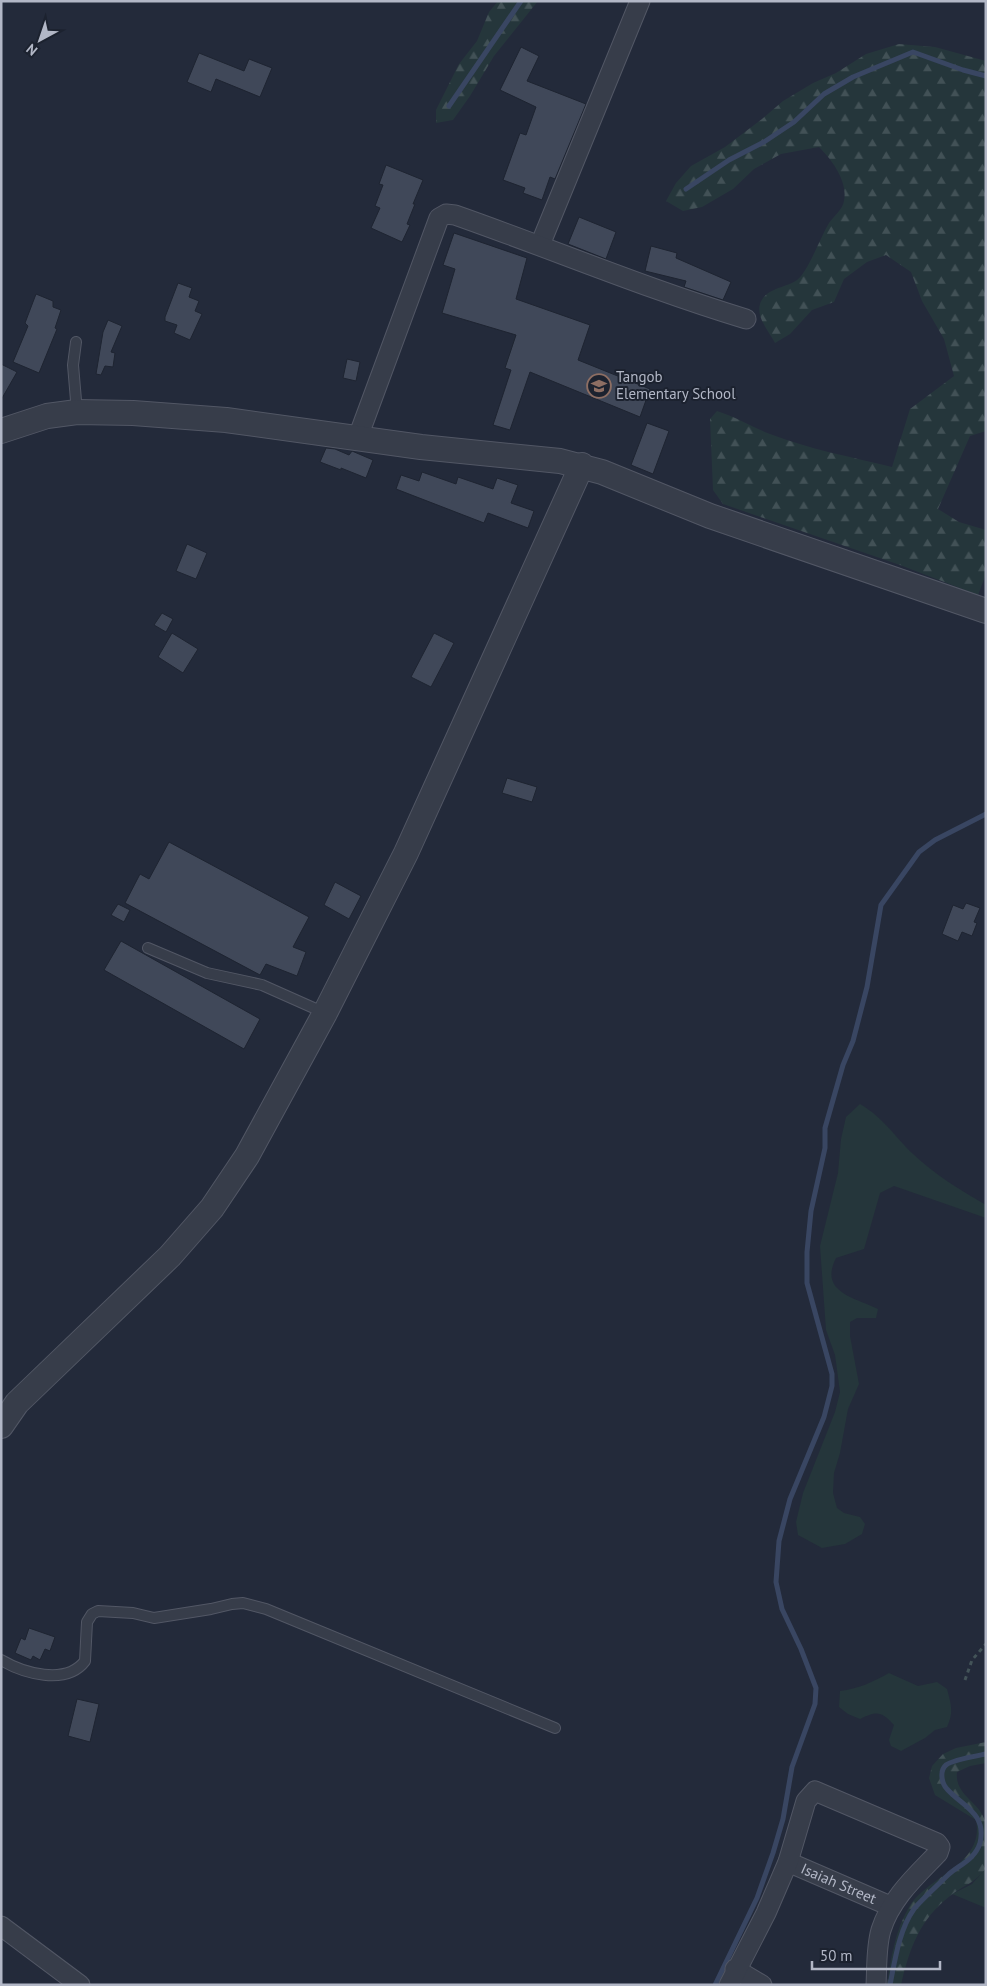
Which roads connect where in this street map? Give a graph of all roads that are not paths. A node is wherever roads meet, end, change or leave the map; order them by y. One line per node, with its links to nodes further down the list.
1 (640, 1): 2 (street)
2 (540, 245): 3 (street); 7 (street)
3 (746, 319)
4 (76, 342): 5 (lane)
5 (77, 412): 6 (street); 7 (street)
6 (1, 431)
7 (358, 438): 8 (street)
8 (582, 466): 9 (street); 11 (street)
9 (985, 609)
10 (148, 948): 11 (lane)
11 (325, 1013): 12 (street)
12 (1, 1426)
13 (1, 1660): 14 (lane)
14 (555, 1728)
15 (788, 1862): 16 (street, Isaiah Street); 16 (street); 18 (street)
16 (890, 1906): 21 (street)
17 (1, 1926): 19 (street)
18 (732, 1977): 20 (street)
19 (80, 1985)
20 (762, 1985)
21 (876, 1985)

